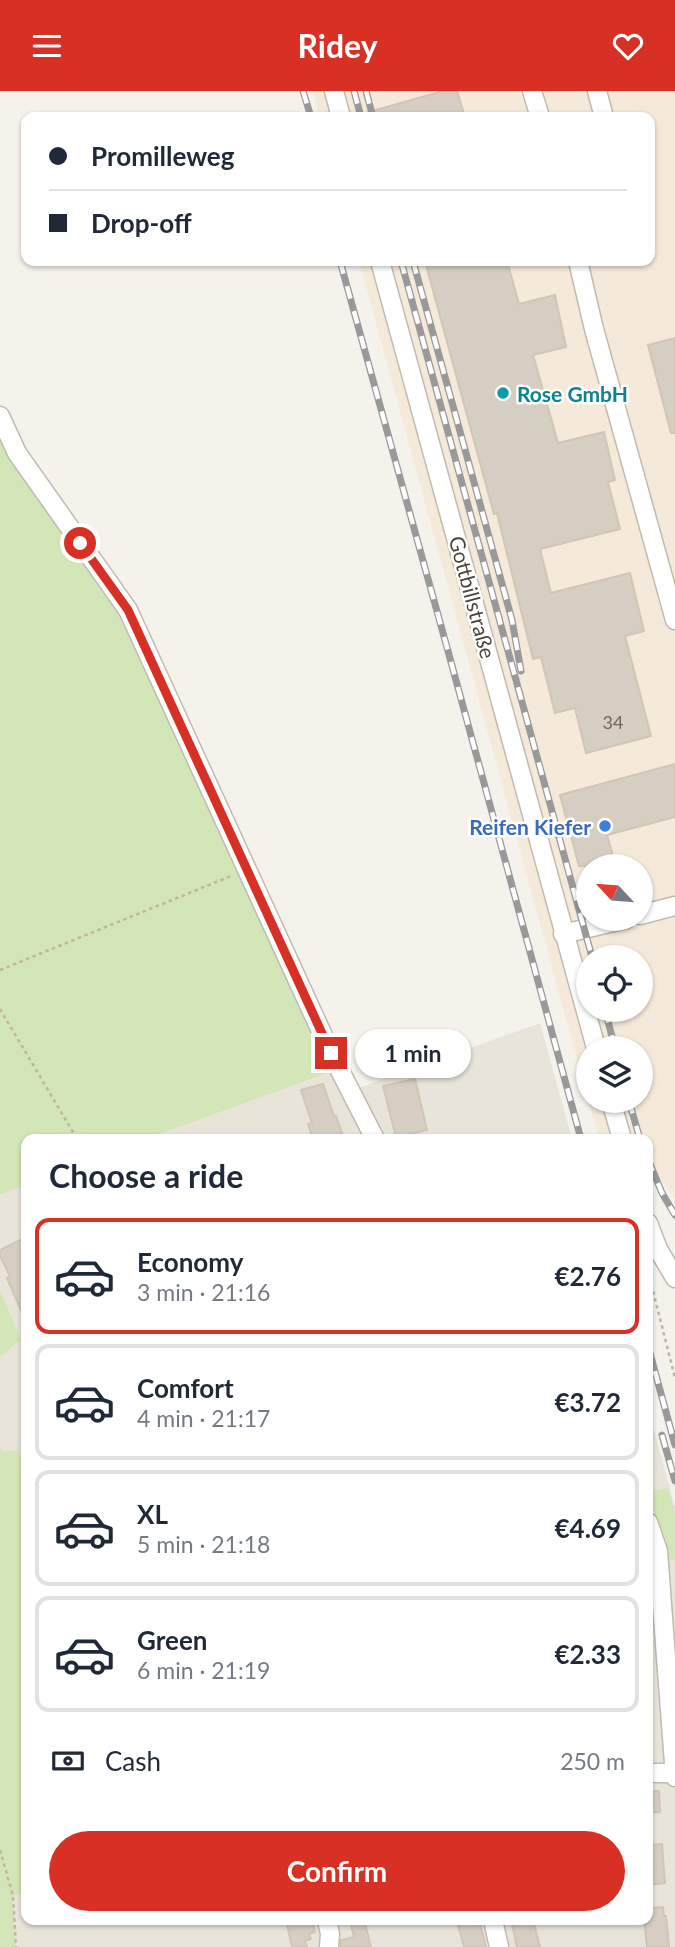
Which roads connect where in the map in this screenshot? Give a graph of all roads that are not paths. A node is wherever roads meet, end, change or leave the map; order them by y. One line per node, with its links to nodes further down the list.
1 (334, 91): 4 (street)
2 (532, 91): 5 (street)
3 (597, 91): 6 (street)
4 (340, 112)
5 (538, 112)
6 (603, 112)
7 (381, 266): 14 (street, Gottbillstraße)
8 (579, 266): 10 (street)
9 (0, 416): 17 (street)
10 (675, 620)
11 (675, 906): 12 (street)
12 (653, 912)
13 (576, 931): 14 (street)
14 (563, 934): 15 (street, Gottbillstraße)
15 (593, 1036)
16 (614, 1113): 18 (street)
17 (372, 1134)
18 (621, 1134)
19 (653, 1236): 20 (street)
20 (675, 1279)
21 (653, 1536): 23 (street)
22 (653, 1773): 23 (street)
23 (675, 1775)
24 (328, 1925): 26 (street)
25 (493, 1925): 27 (street)
26 (329, 1947)
27 (499, 1947)

